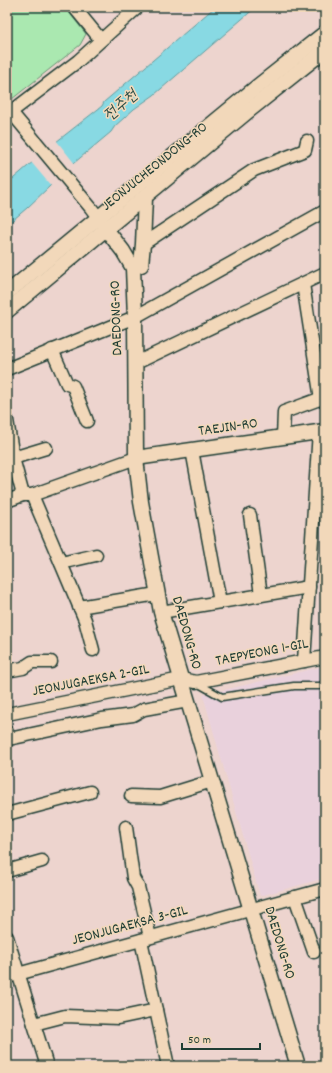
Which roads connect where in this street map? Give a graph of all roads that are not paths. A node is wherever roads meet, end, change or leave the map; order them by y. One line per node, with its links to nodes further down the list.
1 (74, 7): 4 (street)
2 (138, 7): 4 (street)
3 (325, 33): 10 (street, JEONJUCHEONDONG-RO)
4 (101, 40): 6 (street)
5 (325, 50): 8 (street, JEONJUCHEONDONG-RO)
6 (9, 114): 10 (street)
7 (307, 141): 11 (street)
8 (144, 198): 10 (street, JEONJUCHEONDONG-RO); 11 (street)
9 (325, 211): 17 (street)
10 (99, 218): 12 (street, DAEDONG-RO); 15 (street, JEONJUCHEONDONG-RO); 16 (street, JEONJUCHEONDONG-RO)
11 (143, 244): 12 (street)
12 (133, 268): 17 (street, DAEDONG-RO)
13 (325, 274): 14 (street)
14 (304, 284): 19 (street); 21 (street)
15 (7, 294)
16 (7, 311)
17 (135, 317): 18 (street); 19 (street, DAEDONG-RO)
18 (52, 350): 20 (street); 23 (street)
19 (136, 364): 30 (street, DAEDONG-RO)
20 (7, 369)
21 (323, 398): 26 (street)
22 (7, 420): 25 (street)
23 (87, 422)
24 (322, 431): 26 (street, TAEJIN-RO); 36 (street)
25 (8, 436): 29 (street)
26 (283, 437): 28 (street, TAEJIN-RO)
27 (46, 448): 29 (street)
28 (192, 450): 30 (street, TAEJIN-RO); 39 (street)
29 (13, 458): 31 (street)
30 (136, 458): 31 (street); 37 (street, DAEDONG-RO)
31 (28, 495): 32 (street); 35 (street)
32 (7, 501)
33 (250, 515): 38 (street)
34 (96, 555): 35 (street)
35 (61, 563): 40 (street)
36 (309, 587): 38 (street); 44 (street)
37 (157, 594): 40 (street); 41 (street, DAEDONG-RO)
38 (261, 595): 39 (street)
39 (220, 602): 41 (street)
40 (79, 607): 42 (street)
41 (161, 612): 47 (street, DAEDONG-RO)
42 (93, 650)
43 (325, 656): 44 (street, TAEPYEONG 1-GIL)
44 (304, 661): 48 (street, TAEPYEONG 1-GIL)
45 (51, 662): 46 (street, JEONJUGAEKSA 2-GIL)
46 (7, 671)
47 (181, 679): 48 (street, TAEPYEONG 1-GIL); 50 (street, DAEDONG-RO); 51 (street, JEONJUGAEKSA 2-GIL)
48 (196, 682): 49 (lane)
49 (325, 684)
50 (188, 701): 52 (street); 53 (street, DAEDONG-RO)
51 (7, 714)
52 (7, 732)
53 (212, 781): 55 (street); 62 (street, DAEDONG-RO)
54 (90, 792): 56 (street)
55 (131, 796)
56 (7, 814)
57 (126, 827): 64 (street)
58 (42, 861): 59 (street)
59 (7, 871)
60 (325, 889): 61 (street, JEONJUGAEKSA 3-GIL)
61 (295, 897): 62 (street, JEONJUGAEKSA 3-GIL); 65 (street)
62 (251, 910): 64 (street, JEONJUGAEKSA 3-GIL); 71 (street, DAEDONG-RO)
63 (7, 937): 66 (street)
64 (146, 939): 66 (street, JEONJUGAEKSA 3-GIL); 67 (street)
65 (314, 952)
66 (13, 975): 68 (street)
67 (156, 1010): 68 (street); 70 (street)
68 (34, 1024): 69 (street)
69 (47, 1066)
70 (168, 1066)
71 (298, 1066)

